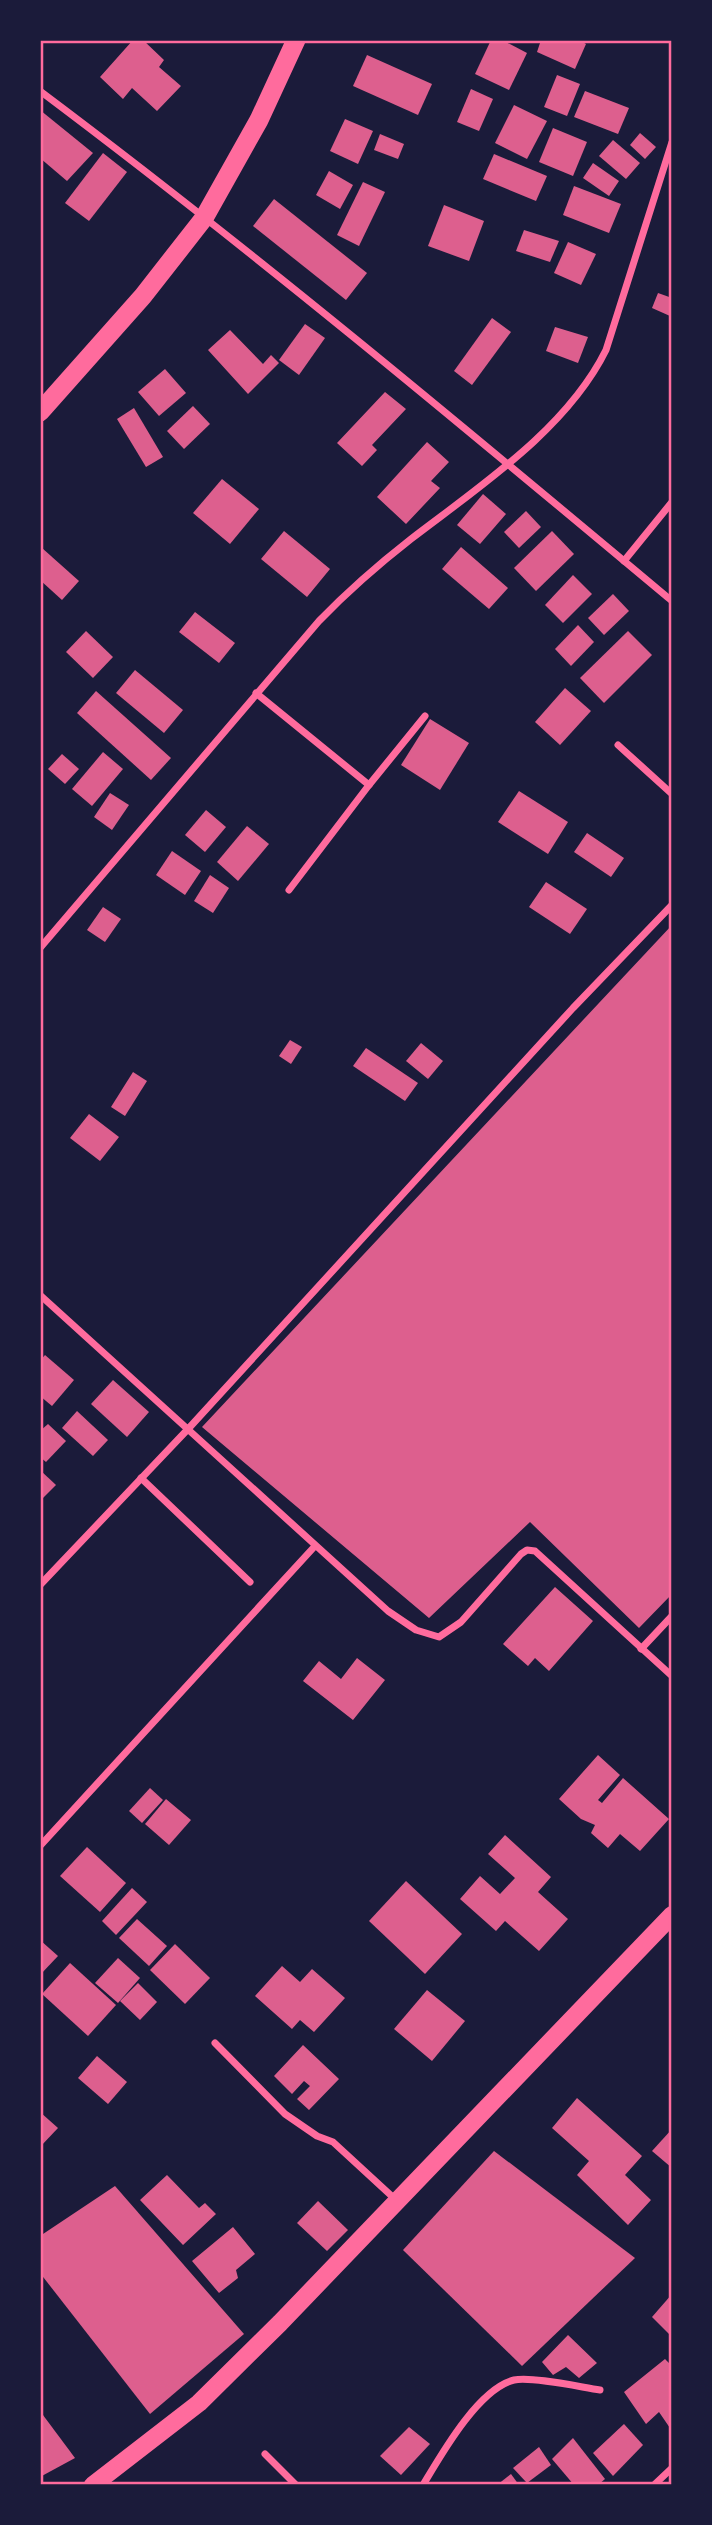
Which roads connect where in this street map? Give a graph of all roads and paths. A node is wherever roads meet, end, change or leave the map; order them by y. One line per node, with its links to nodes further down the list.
1 (296, 40): 4 (highway)
2 (40, 91): 4 (street)
3 (672, 142): 6 (street)
4 (204, 218): 5 (highway); 6 (street)
5 (40, 412)
6 (509, 465): 8 (street); 10 (street)
7 (672, 502): 8 (street)
8 (624, 561): 9 (street)
9 (672, 601)
10 (256, 693): 13 (street); 17 (street)
11 (425, 716): 13 (street)
12 (618, 745): 14 (street)
13 (369, 785): 15 (street)
14 (672, 794)
15 (289, 890)
16 (672, 905): 19 (street)
17 (40, 948)
18 (40, 1295): 19 (street)
19 (189, 1428): 20 (street); 21 (street)
20 (141, 1478): 22 (street); 23 (street)
21 (315, 1546): 25 (street); 27 (street)
22 (250, 1582)
23 (40, 1585)
24 (672, 1616): 25 (street)
25 (641, 1649): 26 (street)
26 (672, 1676)
27 (40, 1846)
28 (672, 1914): 30 (main road)
29 (215, 2043): 30 (street)
30 (396, 2201): 34 (main road)
31 (600, 2390): 36 (street)
32 (265, 2455): 35 (street)
33 (672, 2468): 37 (street)
34 (93, 2485)
35 (296, 2485)
36 (423, 2485)
37 (654, 2485)

